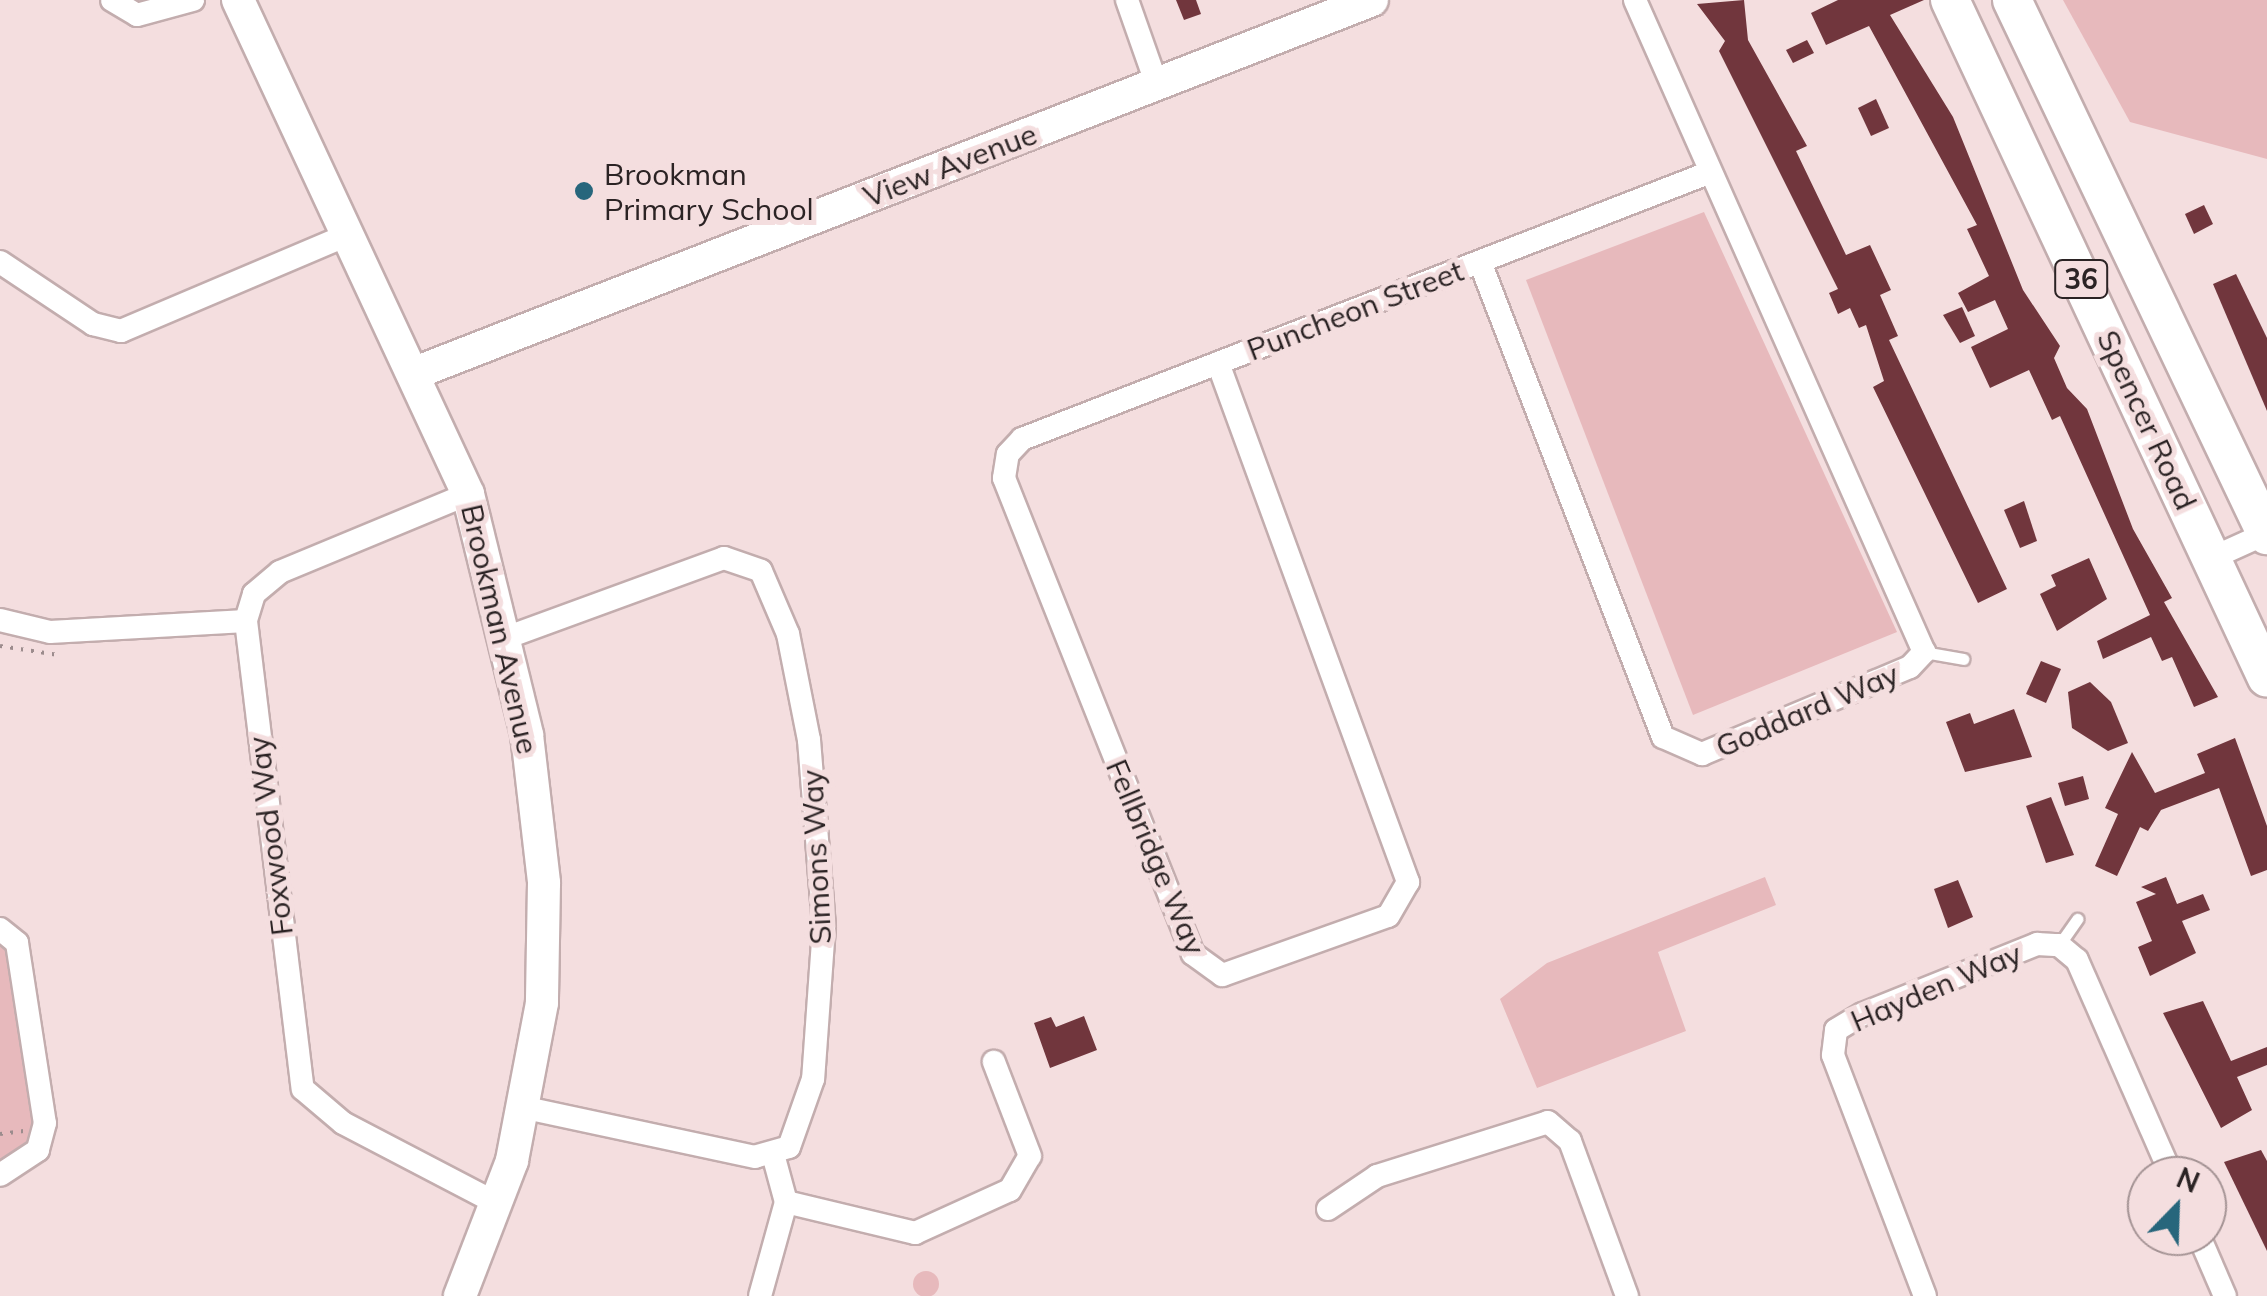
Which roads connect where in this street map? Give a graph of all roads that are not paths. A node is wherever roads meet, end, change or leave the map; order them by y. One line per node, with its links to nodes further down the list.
1 (112, 0): 2 (street)
2 (193, 0)
3 (238, 0): 11 (street, Brookman Avenue)
4 (1127, 0): 9 (street)
5 (1372, 0): 9 (street, View Avenue)
6 (1635, 0): 10 (street, Goddard Way)
7 (1950, 0): 19 (main road, Spencer Road / 36)
8 (2012, 0): 18 (main road, Spencer Road / 36)
9 (1157, 84): 15 (street, View Avenue)
10 (1708, 173): 13 (street, Puncheon Street); 23 (street, Goddard Way)
11 (348, 234): 12 (street); 15 (street, Brookman Avenue)
12 (0, 262)
13 (1480, 262): 14 (street, Puncheon Street); 23 (street, Goddard Way)
14 (1218, 363): 16 (street, Puncheon Street); 16 (street, Fellbridge Way)
15 (415, 373): 17 (street, Brookman Avenue)
16 (1008, 454)
17 (468, 494): 21 (street); 22 (street, Brookman Avenue)
18 (2267, 534): 19 (street)
19 (2212, 558): 25 (main road, Spencer Road / 36)
20 (0, 620): 21 (street)
21 (246, 621): 35 (street, Foxwood Way)
22 (508, 637): 30 (street, Brookman Avenue); 31 (street, Simons Way)
23 (1924, 652): 24 (lane)
24 (1963, 660)
25 (2267, 678)
26 (2077, 919): 28 (lane)
27 (0, 929): 33 (street)
28 (2059, 946): 32 (street, Hayden Way); 41 (street, Hayden Way)
29 (994, 1062): 34 (street)
30 (527, 1108): 31 (street); 35 (street, Brookman Avenue)
31 (772, 1154): 34 (street)
32 (2163, 1156)
33 (0, 1176)
34 (786, 1202): 39 (street)
35 (498, 1204): 38 (street, Brookman Avenue)
36 (1328, 1209): 40 (street)
37 (2208, 1256): 42 (street)
38 (460, 1296)
39 (760, 1296)
40 (1627, 1296)
41 (1925, 1296)
42 (2226, 1296)

